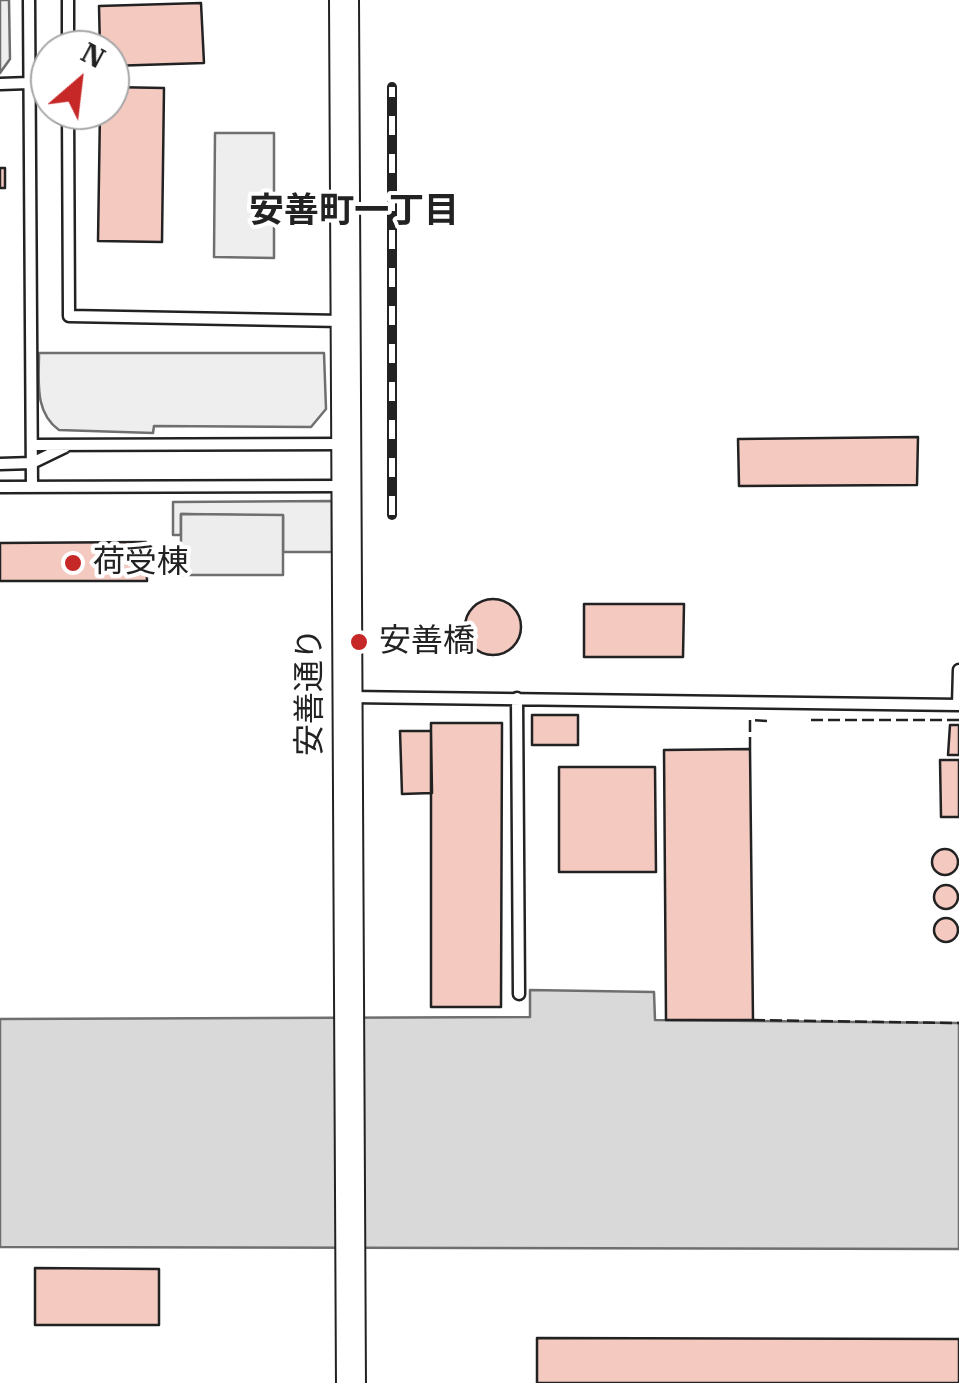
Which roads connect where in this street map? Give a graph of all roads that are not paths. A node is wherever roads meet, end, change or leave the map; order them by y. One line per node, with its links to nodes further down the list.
1 (28, 0): 6 (lane)
2 (68, 0): 4 (lane)
3 (344, 0): 8 (street, 安善通り)
4 (68, 30)
5 (0, 84): 6 (lane)
6 (29, 84): 11 (lane)
7 (68, 130): 8 (lane)
8 (345, 322): 10 (street, 安善通り)
9 (71, 444): 10 (lane); 11 (lane); 13 (lane)
10 (345, 444): 16 (street, 安善通り)
11 (32, 445): 13 (lane)
12 (0, 464): 13 (lane)
13 (32, 464): 15 (lane)
14 (0, 486): 15 (lane)
15 (32, 486): 16 (lane)
16 (345, 486): 18 (street, 安善通り)
17 (959, 670): 20 (lane)
18 (346, 698): 19 (lane); 22 (street, 安善通り)
19 (516, 698): 20 (lane); 21 (lane)
20 (958, 705)
21 (519, 994)
22 (351, 1383)

